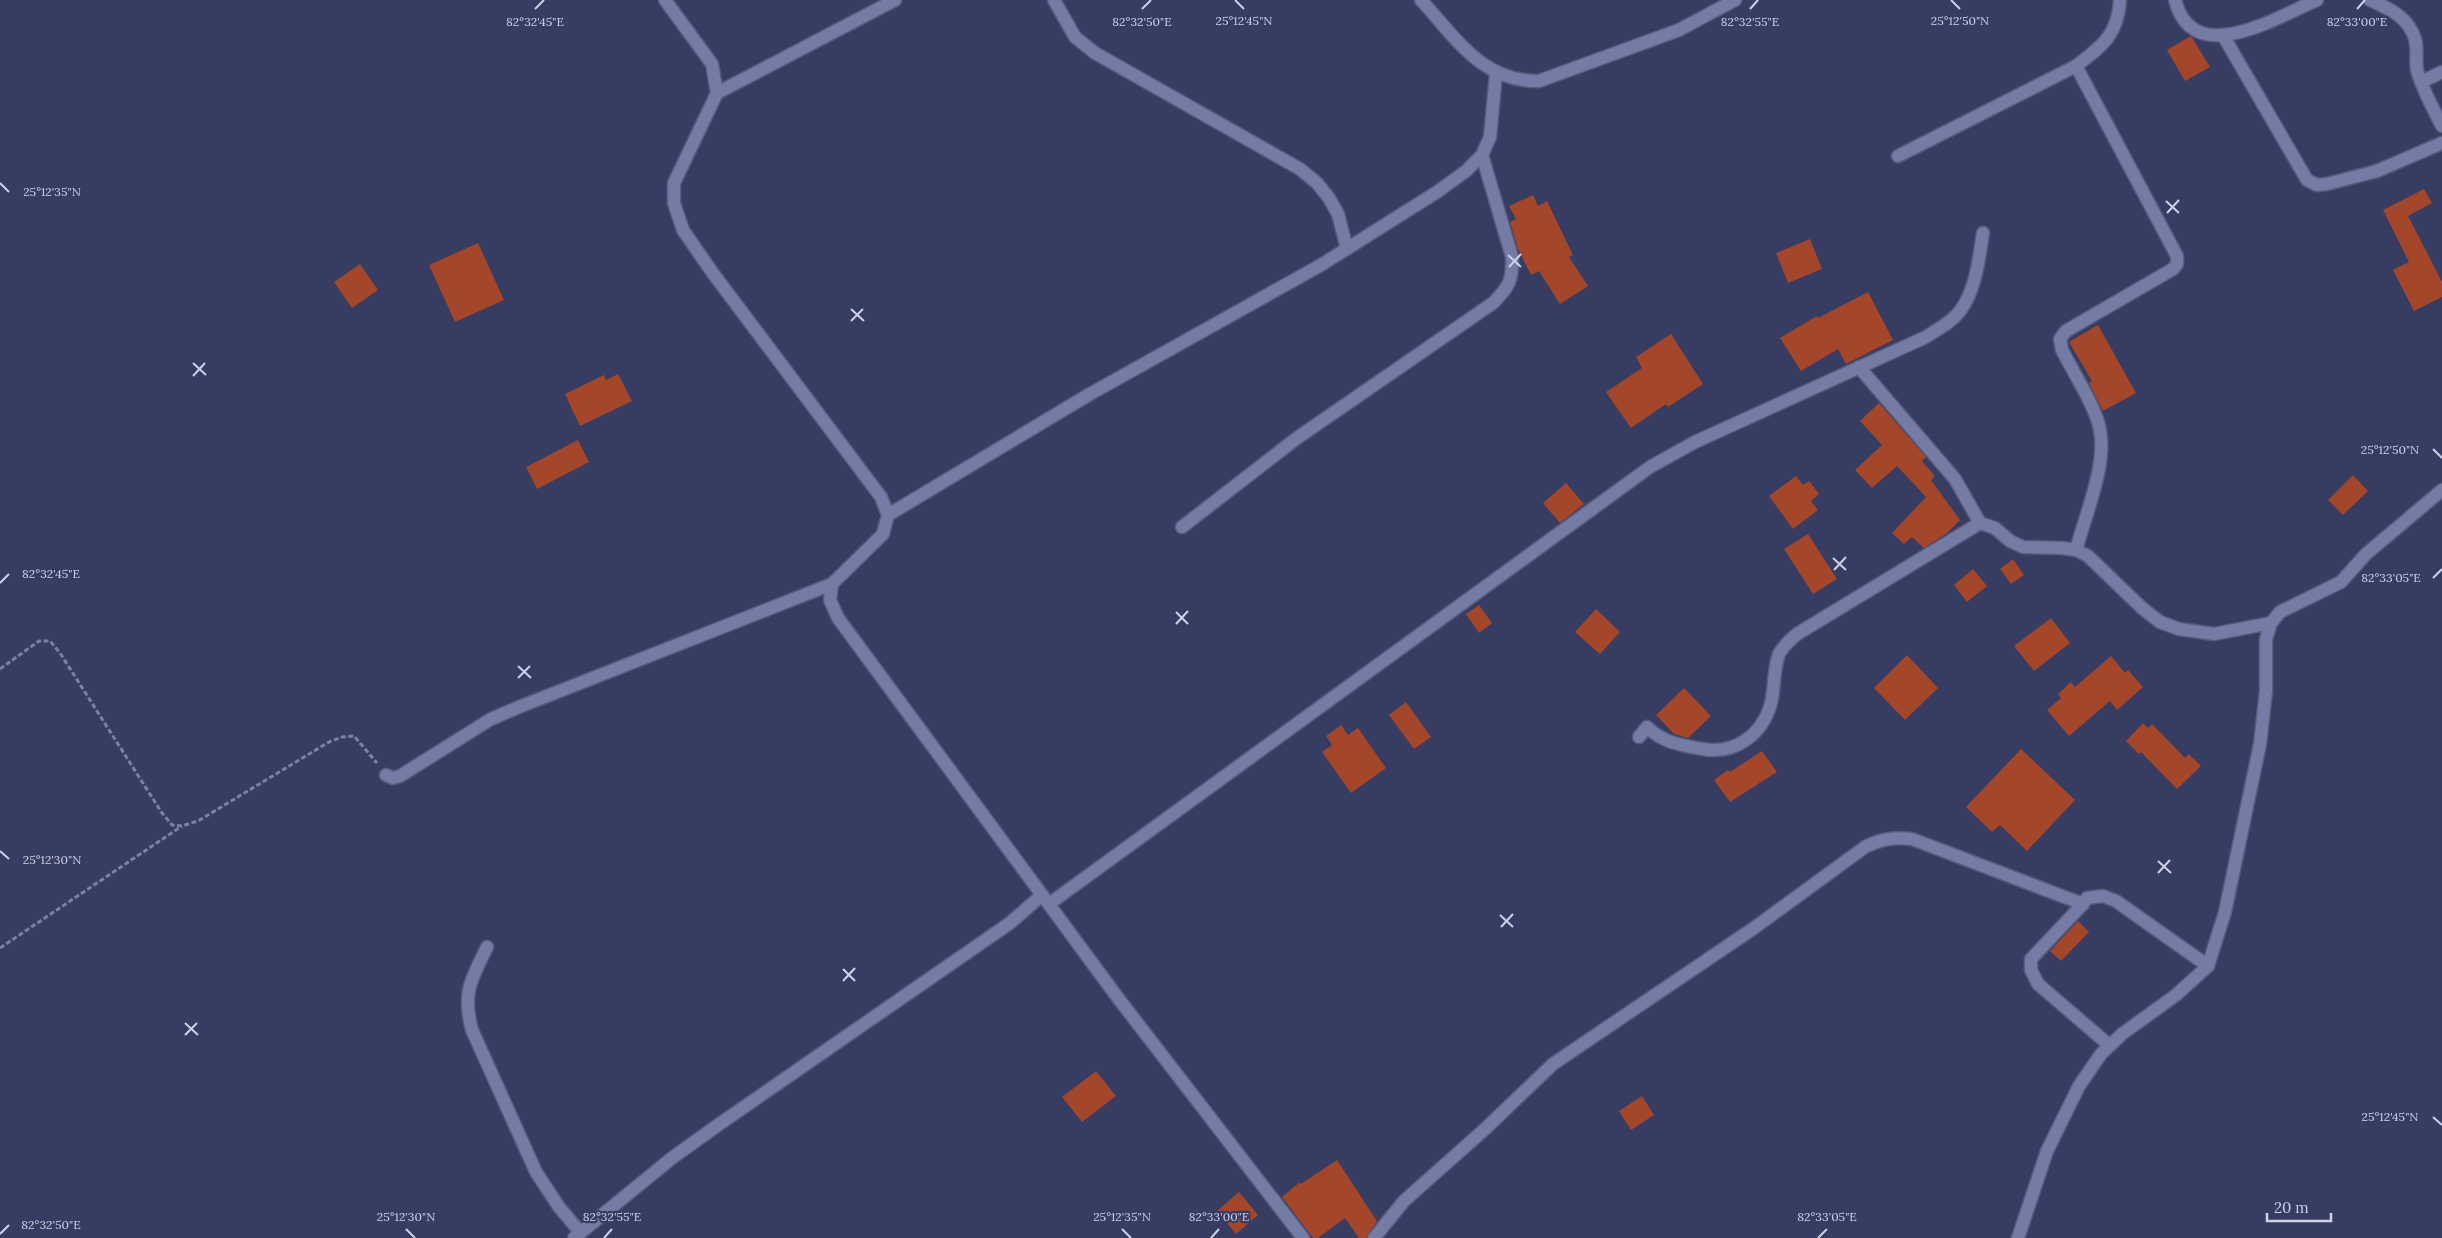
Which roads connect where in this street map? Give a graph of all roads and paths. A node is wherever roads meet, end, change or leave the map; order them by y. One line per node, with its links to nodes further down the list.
1 (665, 0): 15 (street)
2 (895, 0): 15 (street)
3 (1054, 0): 21 (street)
4 (1421, 0): 13 (street)
5 (1735, 0): 13 (street)
6 (2120, 0): 11 (street)
7 (2174, 0): 10 (street)
8 (2317, 0): 10 (street)
9 (2370, 0): 14 (street)
10 (2224, 37): 17 (street)
11 (2076, 66): 19 (street); 27 (street)
12 (2442, 72): 14 (street)
13 (1496, 74): 18 (street)
14 (2421, 82): 16 (street)
15 (717, 93): 24 (street)
16 (2442, 126)
17 (2442, 144)
18 (1482, 155): 21 (street); 26 (street)
19 (1898, 156)
20 (1983, 233): 22 (street)
21 (1347, 249): 24 (street)
22 (1859, 367): 25 (street); 34 (street)
23 (2442, 490): 29 (street)
24 (888, 515): 28 (street)
25 (1980, 523): 27 (street); 31 (street)
26 (1182, 527)
27 (2076, 550): 29 (street)
28 (832, 584): 32 (street); 34 (street)
29 (2271, 623): 38 (street)
30 (0, 669): 33 (path)
31 (1639, 737)
32 (386, 774): 33 (path)
33 (182, 826): 37 (path)
34 (1046, 900): 40 (street); 41 (street)
35 (2083, 904): 38 (street); 39 (street); 42 (street)
36 (487, 947): 40 (street)
37 (0, 948)
38 (2208, 966): 39 (street)
39 (2110, 1045): 43 (street)
40 (577, 1235)
41 (1303, 1238)
42 (1374, 1238)
43 (2018, 1238)

